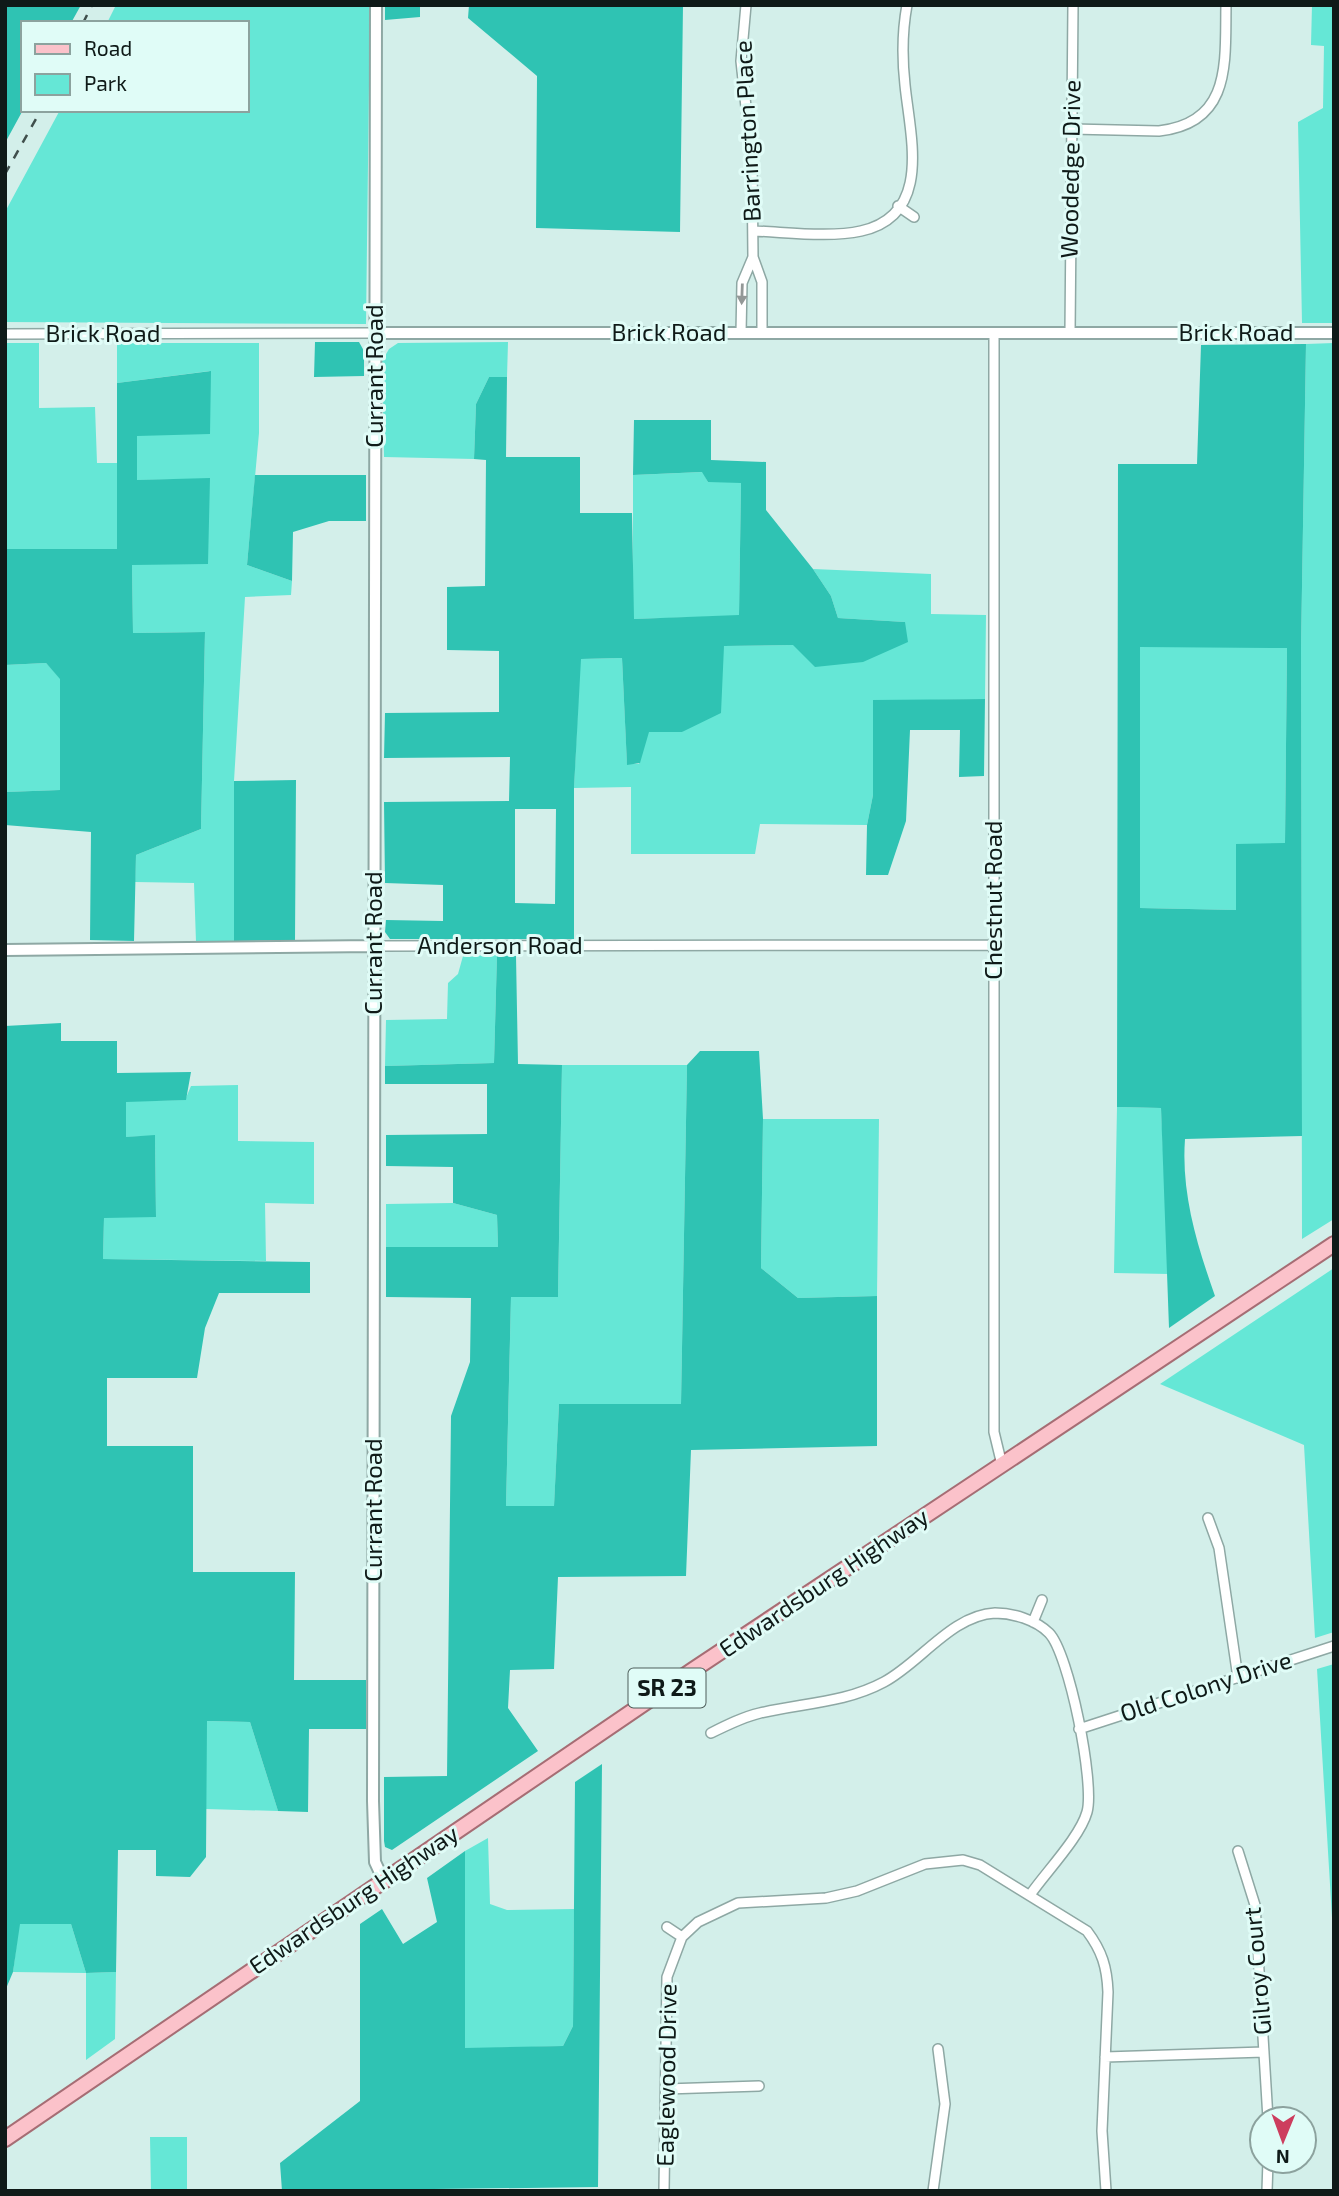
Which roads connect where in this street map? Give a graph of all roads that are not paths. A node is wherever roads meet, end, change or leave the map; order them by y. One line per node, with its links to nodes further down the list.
1 (376, 5): 11 (street, Currant Road)
2 (746, 5): 9 (street, Barrington Place)
3 (907, 5): 7 (street)
4 (1073, 5): 6 (street, Woodedge Drive)
5 (1226, 5): 6 (street)
6 (1072, 129): 15 (street, Woodedge Drive)
7 (898, 206): 8 (street); 9 (street)
8 (914, 217)
9 (754, 231): 10 (street, Barrington Place)
10 (753, 257): 12 (street, Barrington Place, one-way to 12); 13 (street, Barrington Place)
11 (374, 332): 12 (street, Brick Road); 17 (street, Brick Road); 19 (street, Currant Road)
12 (741, 333): 13 (street, Brick Road)
13 (762, 333): 14 (street, Brick Road)
14 (994, 333): 15 (street, Brick Road); 18 (street, Chestnut Road)
15 (1070, 333): 16 (street, Brick Road)
16 (1334, 333)
17 (5, 334)
18 (994, 945): 19 (street, Anderson Road); 22 (street, Chestnut Road)
19 (374, 946): 20 (street, Anderson Road); 31 (street, Currant Road)
20 (5, 950)
21 (1334, 1244): 22 (main road, Edwardsburg Highway / SR 23)
22 (1002, 1465): 31 (main road, Edwardsburg Highway / SR 23)
23 (1208, 1518): 27 (street)
24 (1042, 1600): 25 (street)
25 (1033, 1622): 28 (street); 29 (street)
26 (1334, 1646): 27 (street, Old Colony Drive)
27 (1238, 1678): 28 (street, Old Colony Drive)
28 (1079, 1729): 32 (street)
29 (711, 1733)
30 (1238, 1851): 36 (street, Gilroy Court)
31 (383, 1879): 41 (main road, Edwardsburg Highway / SR 23)
32 (1031, 1895): 34 (street); 37 (street)
33 (667, 1927): 34 (street)
34 (682, 1937): 39 (street, Eaglewood Drive)
35 (938, 2049): 43 (street)
36 (1264, 2052): 37 (street); 40 (street, Gilroy Court)
37 (1105, 2057): 44 (street)
38 (759, 2086): 39 (street)
39 (666, 2088): 42 (street, Eaglewood Drive)
40 (1267, 2105)
41 (5, 2139)
42 (664, 2191)
43 (933, 2191)
44 (1106, 2191)

